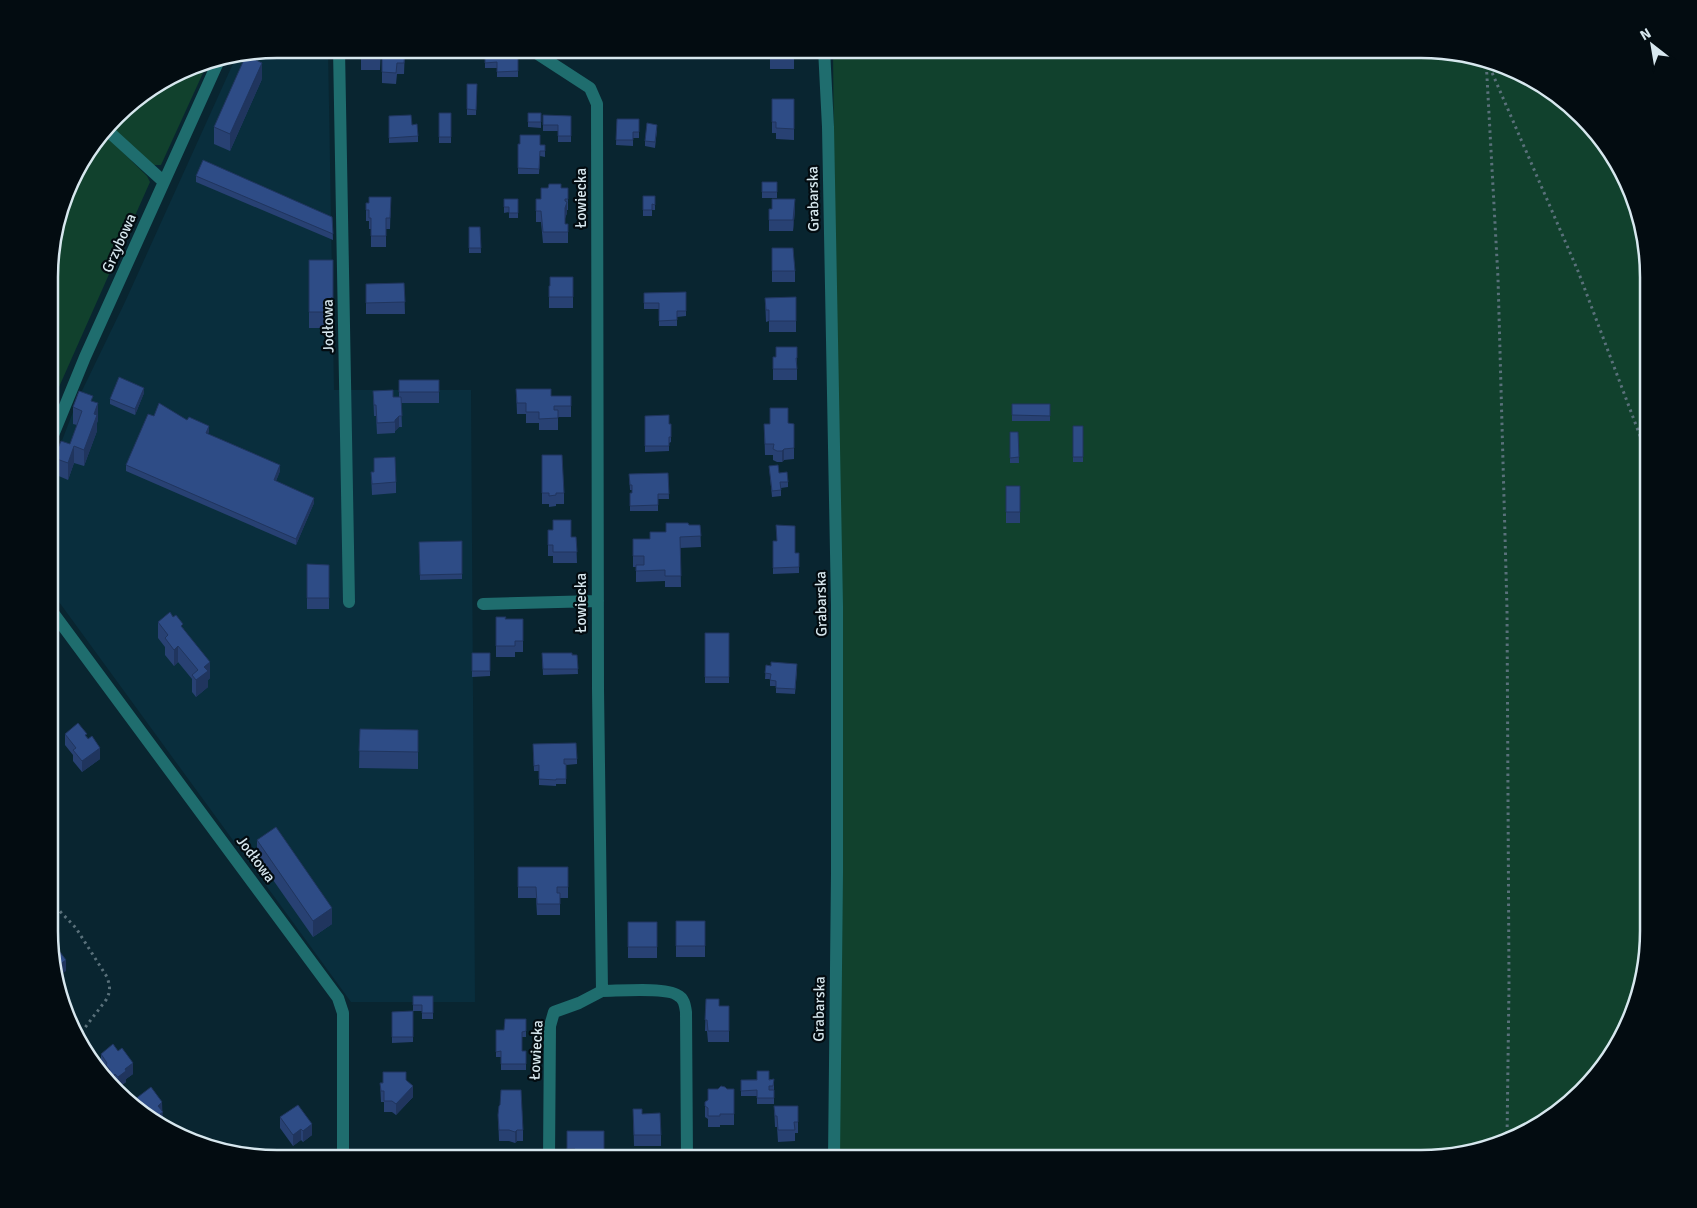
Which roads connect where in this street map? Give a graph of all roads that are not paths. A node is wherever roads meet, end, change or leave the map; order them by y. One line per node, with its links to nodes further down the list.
1 (339, 58): 9 (street, Jodłowa)
2 (544, 58): 8 (street, Łowiecka)
3 (824, 58): 16 (street, Grabarska)
4 (216, 66): 6 (street, Grzybowa)
5 (111, 133): 6 (street)
6 (164, 182): 7 (street, Grzybowa)
7 (58, 423)
8 (598, 601): 10 (street); 12 (street, Łowiecka)
9 (349, 602)
10 (483, 604)
11 (58, 619): 13 (street, Jodłowa)
12 (602, 991): 14 (street, Łowiecka); 15 (street)
13 (343, 1150)
14 (550, 1150)
15 (687, 1150)
16 (834, 1150)

